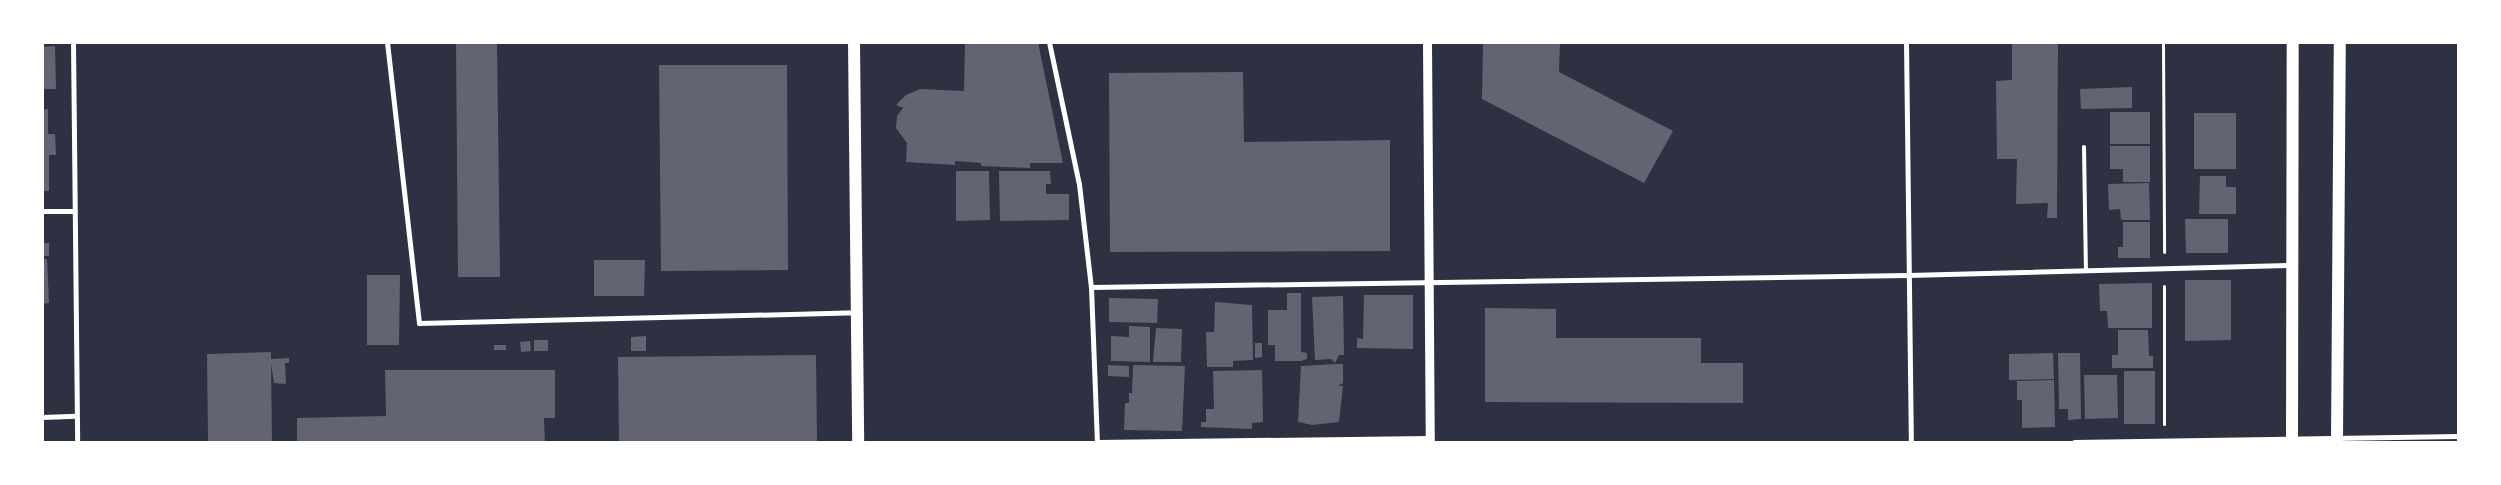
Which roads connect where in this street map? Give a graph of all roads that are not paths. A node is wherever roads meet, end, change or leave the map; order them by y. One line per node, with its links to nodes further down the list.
1 (73, 42): 11 (street)
2 (387, 42): 17 (street)
3 (854, 42): 17 (main road)
4 (1049, 42): 16 (street)
5 (1427, 42): 15 (street)
6 (1906, 42): 14 (street)
7 (2293, 42): 12 (main road)
8 (2340, 42): 23 (main road)
9 (2084, 147): 13 (lane)
10 (42, 211): 11 (street)
11 (74, 211): 18 (street)
12 (2293, 265): 13 (street); 22 (main road)
13 (2086, 269): 14 (street)
14 (1908, 275): 15 (street); 27 (street)
15 (1428, 280): 16 (street); 21 (street)
16 (1091, 286): 26 (street)
17 (857, 312): 25 (main road)
18 (76, 416): 19 (street); 24 (street)
19 (42, 417)
20 (2458, 436): 23 (street)
21 (1430, 440): 26 (street)
22 (2292, 440): 23 (street); 28 (street)
23 (2337, 440)
24 (77, 442)
25 (858, 442)
26 (1097, 442)
27 (1911, 442)
28 (2074, 442)

